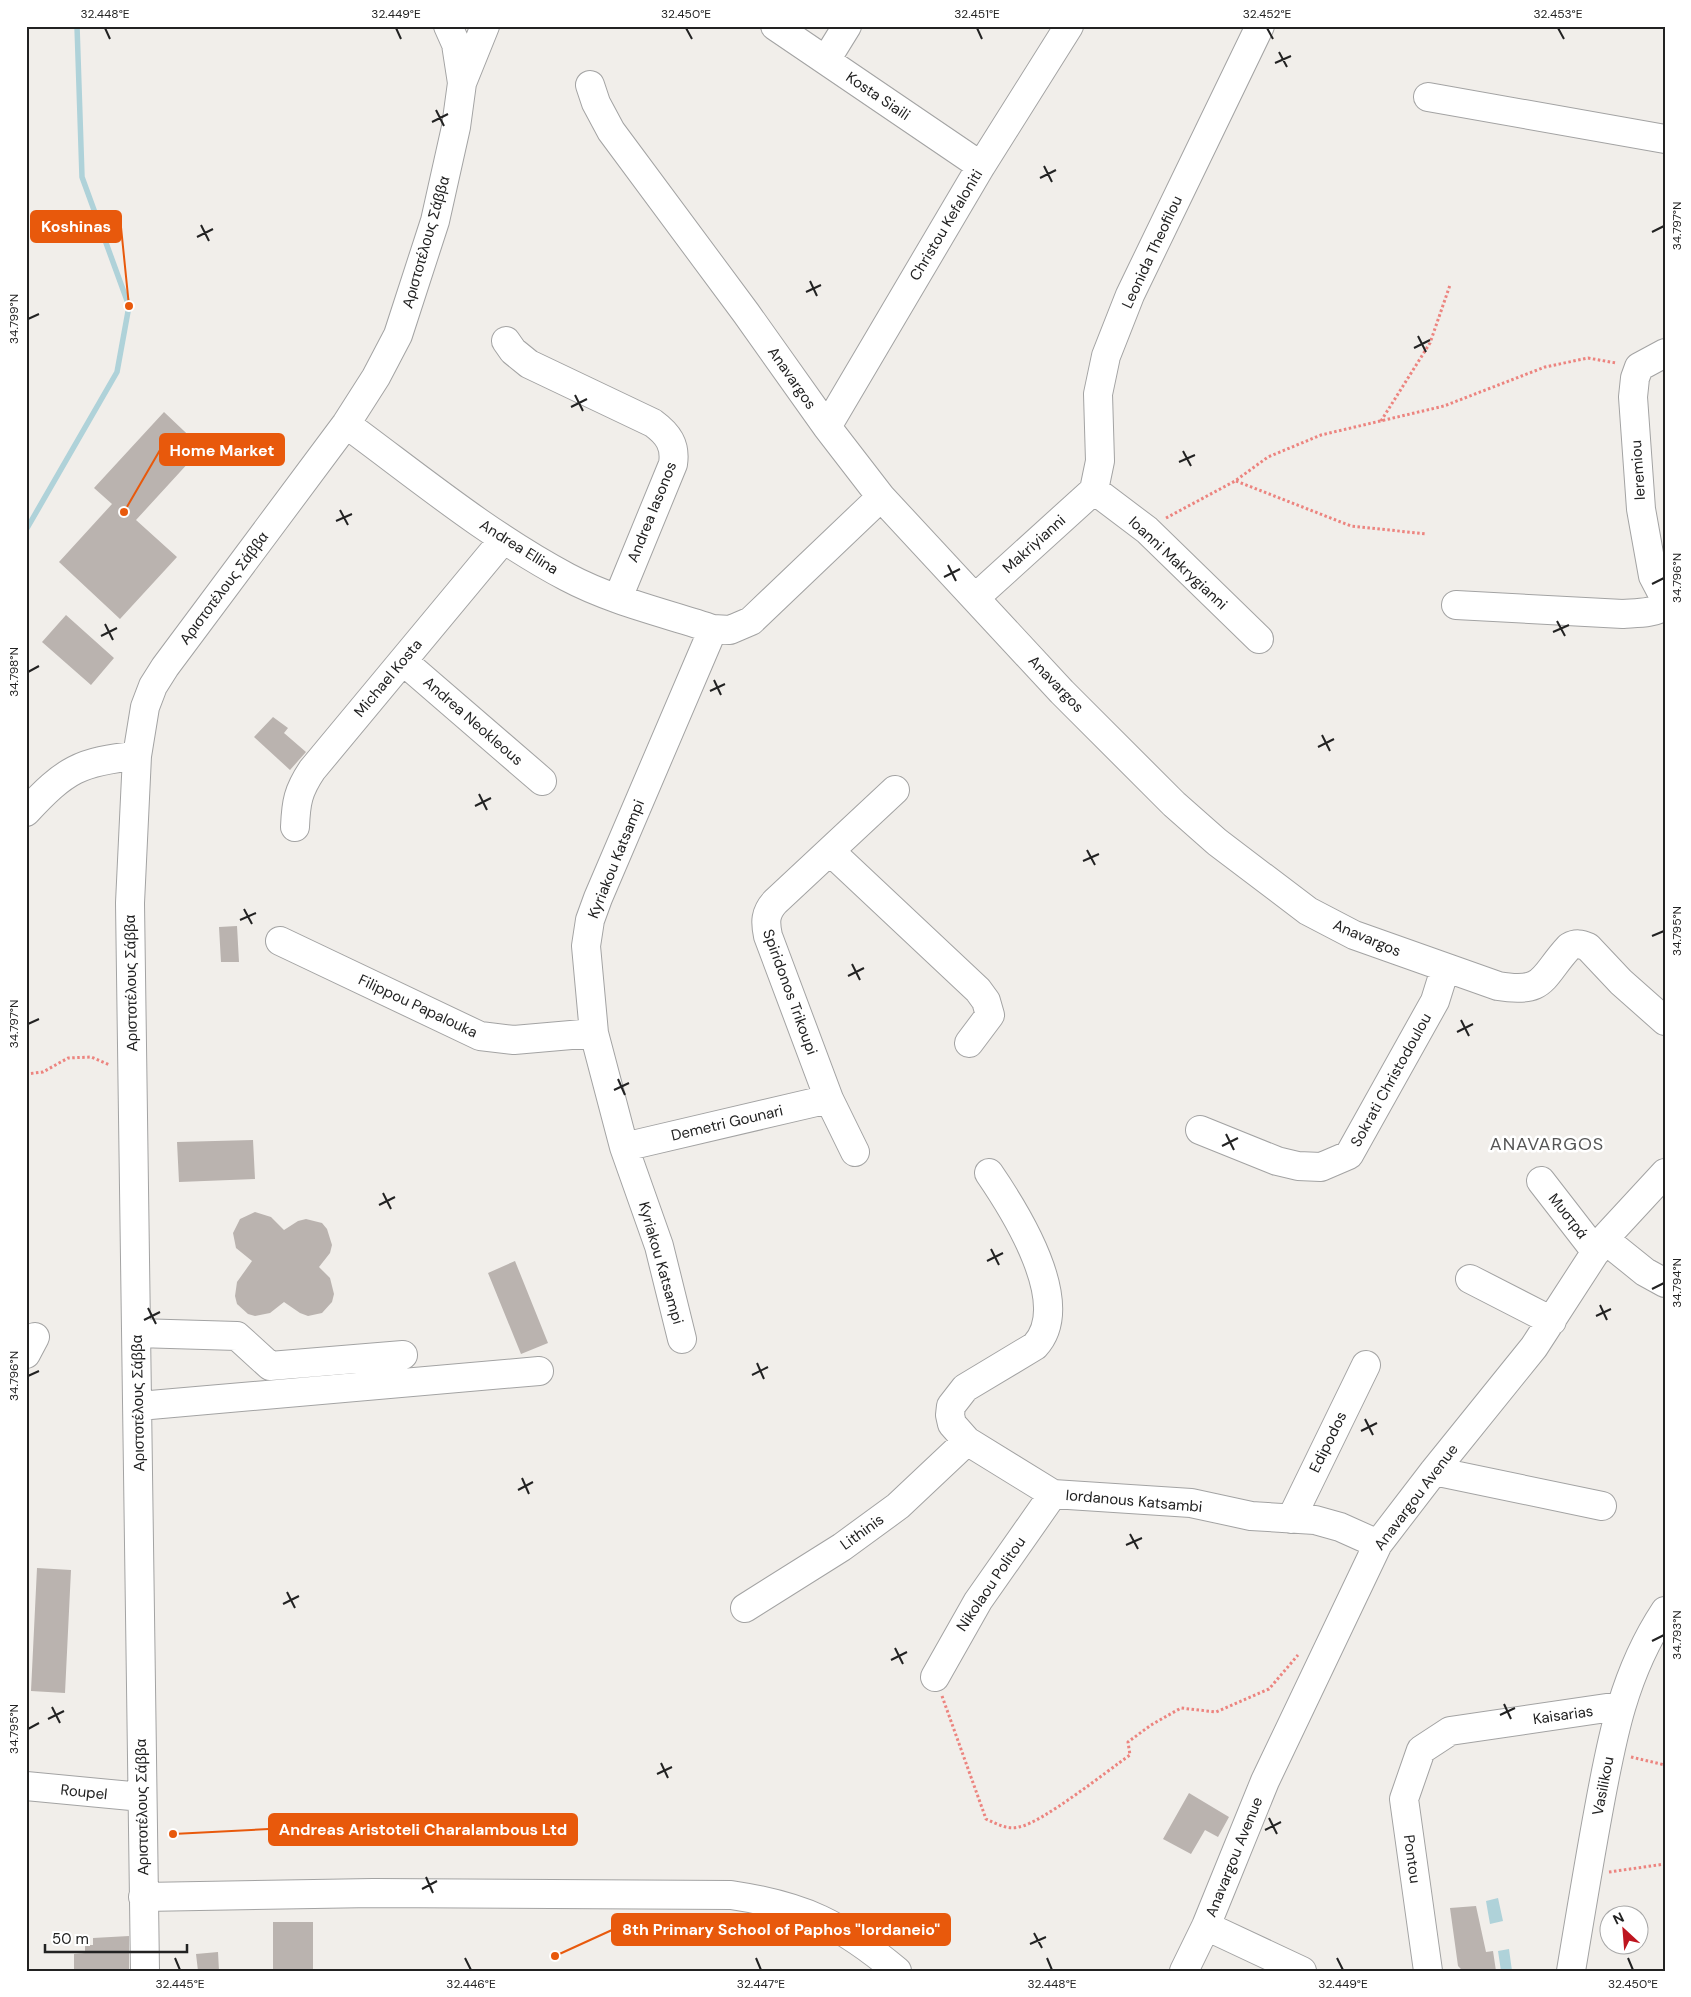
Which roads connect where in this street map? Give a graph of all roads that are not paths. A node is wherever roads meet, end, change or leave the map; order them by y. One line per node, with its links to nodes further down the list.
1 (448, 26): 10 (street, Αριστοτέλους Σάββα)
2 (462, 26): 3 (street)
3 (478, 26)
4 (485, 26): 10 (street, Αριστοτέλους Σάββα)
5 (776, 26): 9 (street, Kosta Siaili)
6 (847, 26): 9 (street)
7 (1069, 26): 14 (street, Christou Kefaloniti)
8 (1260, 26): 19 (street, Leonida Theofilou)
9 (826, 60): 14 (street, Kosta Siaili)
10 (462, 83): 17 (street, Αριστοτέλους Σάββα)
11 (590, 85): 18 (street, Anavargos)
12 (1428, 97): 13 (street)
13 (1665, 139)
14 (981, 166): 18 (street, Christou Kefaloniti)
15 (506, 341): 22 (street, Andrea Iasonos)
16 (1665, 353): 24 (street, Ieremiou)
17 (346, 424): 21 (street, Andrea Ellina); 30 (street, Αριστοτέλους Σάββα)
18 (827, 427): 20 (street, Anavargos)
19 (1094, 490): 23 (street, Makriyianni); 28 (street, Ioanni Makrygianni)
20 (881, 497): 23 (street, Anavargos); 27 (street)
21 (503, 540): 22 (street, Andrea Ellina); 29 (street, Michael Kosta)
22 (618, 598): 27 (street, Andrea Ellina)
23 (974, 598): 37 (street, Anavargos)
24 (1665, 599)
25 (1456, 604): 26 (street)
26 (1665, 605)
27 (713, 630): 39 (street, Kyriakou Katsampi)
28 (1259, 639)
29 (403, 660): 31 (street, Andrea Neokleous); 34 (street, Michael Kosta)
30 (137, 756): 33 (street); 52 (street, Αριστοτέλους Σάββα)
31 (542, 781)
32 (895, 790): 35 (street, Spiridonos Trikoupi)
33 (26, 812)
34 (295, 827)
35 (830, 851): 40 (street); 41 (street, Spiridonos Trikoupi)
36 (280, 941): 39 (street, Filippou Papalouka)
37 (1445, 969): 38 (street, Anavargos); 42 (street, Sokrati Christodoulou)
38 (1665, 1021)
39 (594, 1033): 43 (street, Kyriakou Katsampi)
40 (969, 1043)
41 (830, 1099): 43 (street, Demetri Gounari); 44 (street, Spiridonos Trikoupi)
42 (1200, 1130)
43 (624, 1147): 53 (street, Kyriakou Katsampi)
44 (855, 1152)
45 (989, 1173): 58 (street, Iordanous Katsambi)
46 (1665, 1173): 48 (street, Anavargou Avenue)
47 (1541, 1181): 48 (street, Μυστρά)
48 (1600, 1245): 50 (street, Μυστρά); 51 (street, Anavargou Avenue)
49 (1470, 1279): 51 (street)
50 (1665, 1283)
51 (1552, 1321): 59 (street, Anavargou Avenue)
52 (137, 1333): 54 (street); 57 (street, Αριστοτέλους Σάββα)
53 (682, 1339)
54 (402, 1355)
55 (1366, 1365): 62 (street, Edipodos)
56 (539, 1371): 57 (street)
57 (139, 1406): 70 (street, Αριστοτέλους Σάββα)
58 (967, 1441): 60 (street, Iordanous Katsambi); 64 (street, Lithinis)
59 (1434, 1471): 61 (street); 63 (street, Anavargou Avenue)
60 (1053, 1494): 62 (street, Iordanous Katsambi); 66 (street, Nikolaou Politou)
61 (1602, 1506)
62 (1291, 1519): 63 (street, Iordanous Katsambi)
63 (1378, 1544): 72 (street, Anavargou Avenue)
64 (745, 1608)
65 (1665, 1611): 67 (street, Vasilikou)
66 (935, 1677)
67 (1620, 1706): 68 (street, Kaisarias); 78 (street, Vasilikou)
68 (1421, 1750): 77 (street, Pontou)
69 (26, 1786): 70 (street, Roupel)
70 (142, 1798): 71 (street, Αριστοτέλους Σάββα)
71 (143, 1897): 73 (street, Αριστοτέλους Σάββα); 74 (street)
72 (1206, 1926): 75 (street, Anavargou Avenue); 76 (street)
73 (145, 1971)
74 (897, 1971)
75 (1184, 1971)
76 (1302, 1971)
77 (1428, 1971)
78 (1571, 1971)

